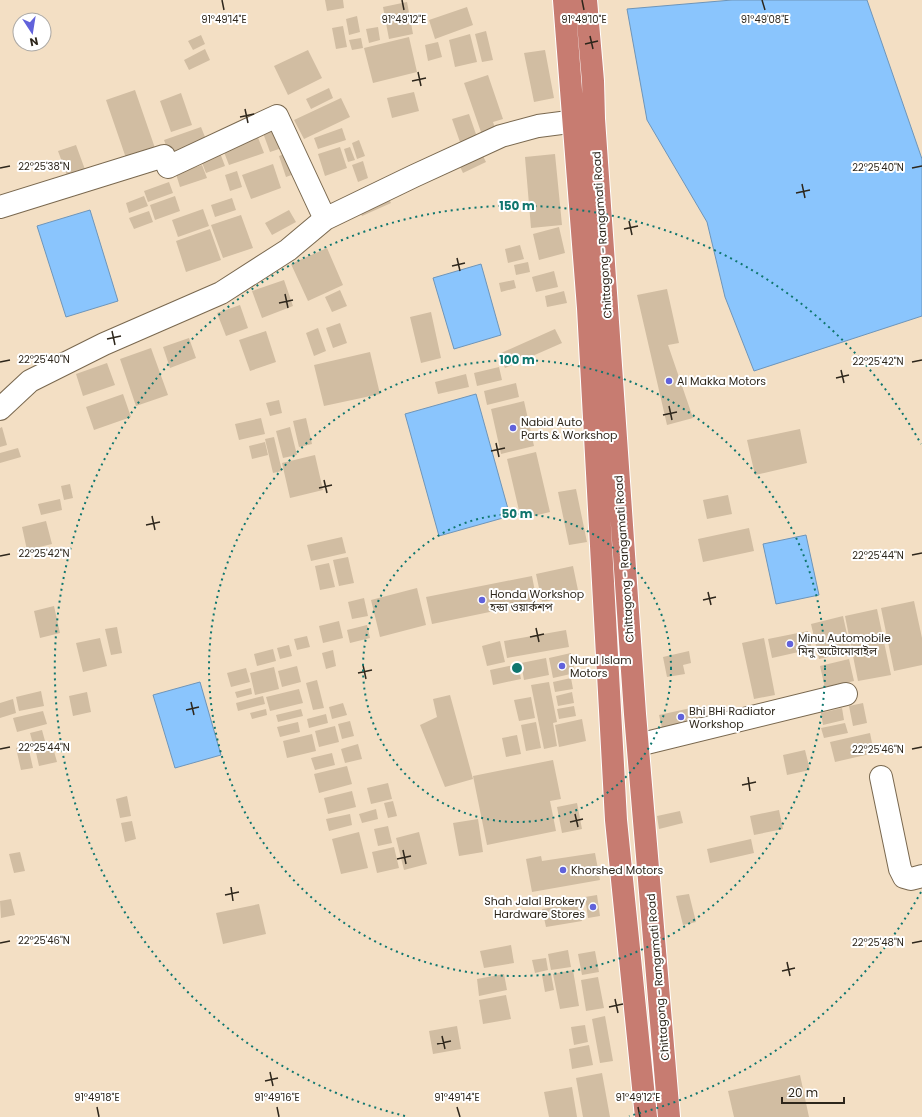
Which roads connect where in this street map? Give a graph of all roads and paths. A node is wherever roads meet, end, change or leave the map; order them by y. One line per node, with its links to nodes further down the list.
1 (564, 0): 4 (highway, Chittagong - Rangamati Road)
2 (586, 0): 3 (highway, Chittagong - Rangamati Road)
3 (594, 119): 4 (street); 9 (highway, Chittagong - Rangamati Road)
4 (573, 121): 6 (street); 12 (highway, Chittagong - Rangamati Road)
5 (0, 207): 6 (street)
6 (325, 219): 7 (street)
7 (0, 409)
8 (846, 694): 9 (street)
9 (638, 745): 13 (highway, Chittagong - Rangamati Road)
10 (881, 777): 11 (street)
11 (922, 876)
12 (646, 1117)
13 (669, 1117)

